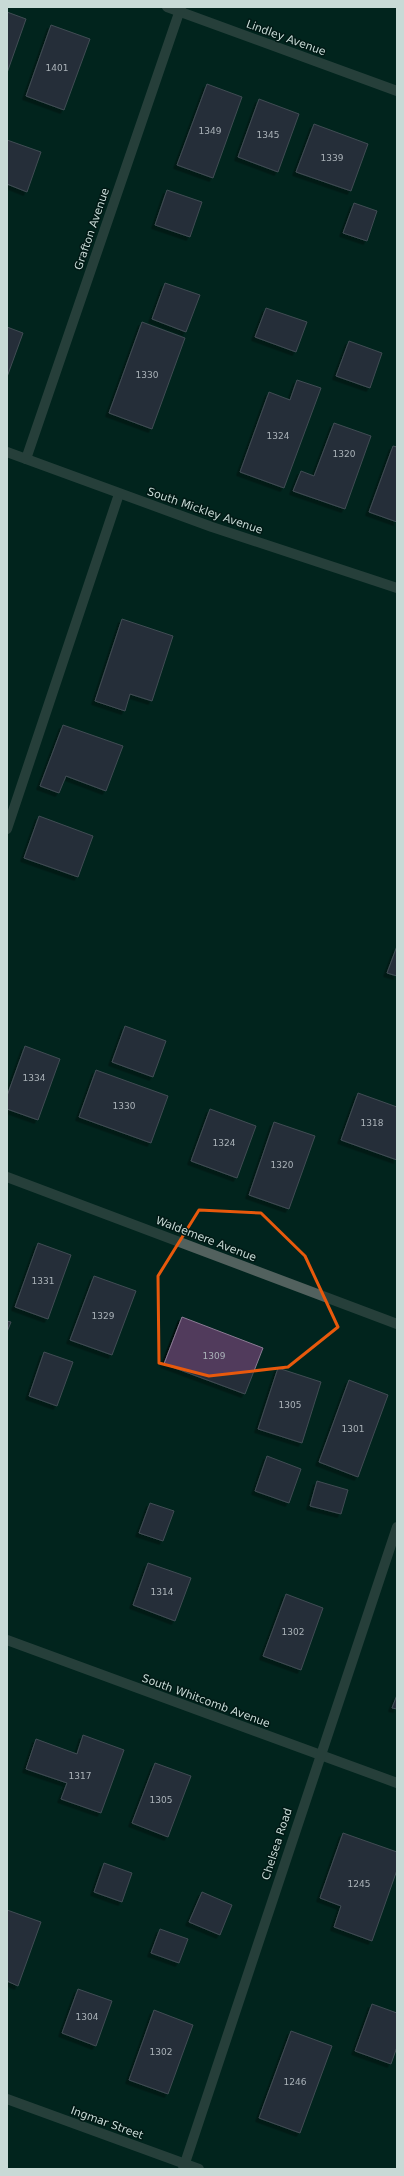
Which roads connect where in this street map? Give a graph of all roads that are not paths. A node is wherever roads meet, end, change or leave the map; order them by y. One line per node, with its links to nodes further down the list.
1 (167, 7): 2 (street, Lindley Avenue)
2 (180, 9): 3 (street, Lindley Avenue); 5 (street, Grafton Avenue)
3 (397, 91)
4 (7, 452): 5 (street, South Mickley Avenue)
5 (26, 459): 6 (street, South Mickley Avenue)
6 (119, 494): 7 (street, South Mickley Avenue); 8 (street)
7 (397, 588)
8 (7, 829)
9 (7, 1177): 10 (street, Waldemere Avenue)
10 (397, 1324)
11 (397, 1527): 13 (street, Chelsea Road)
12 (7, 1640): 13 (street, South Whitcomb Avenue)
13 (319, 1755): 14 (street, South Whitcomb Avenue); 16 (street, Chelsea Road)
14 (397, 1783)
15 (7, 2099): 16 (street, Ingmar Street)
16 (184, 2166): 17 (street, Ingmar Street)
17 (199, 2169)

